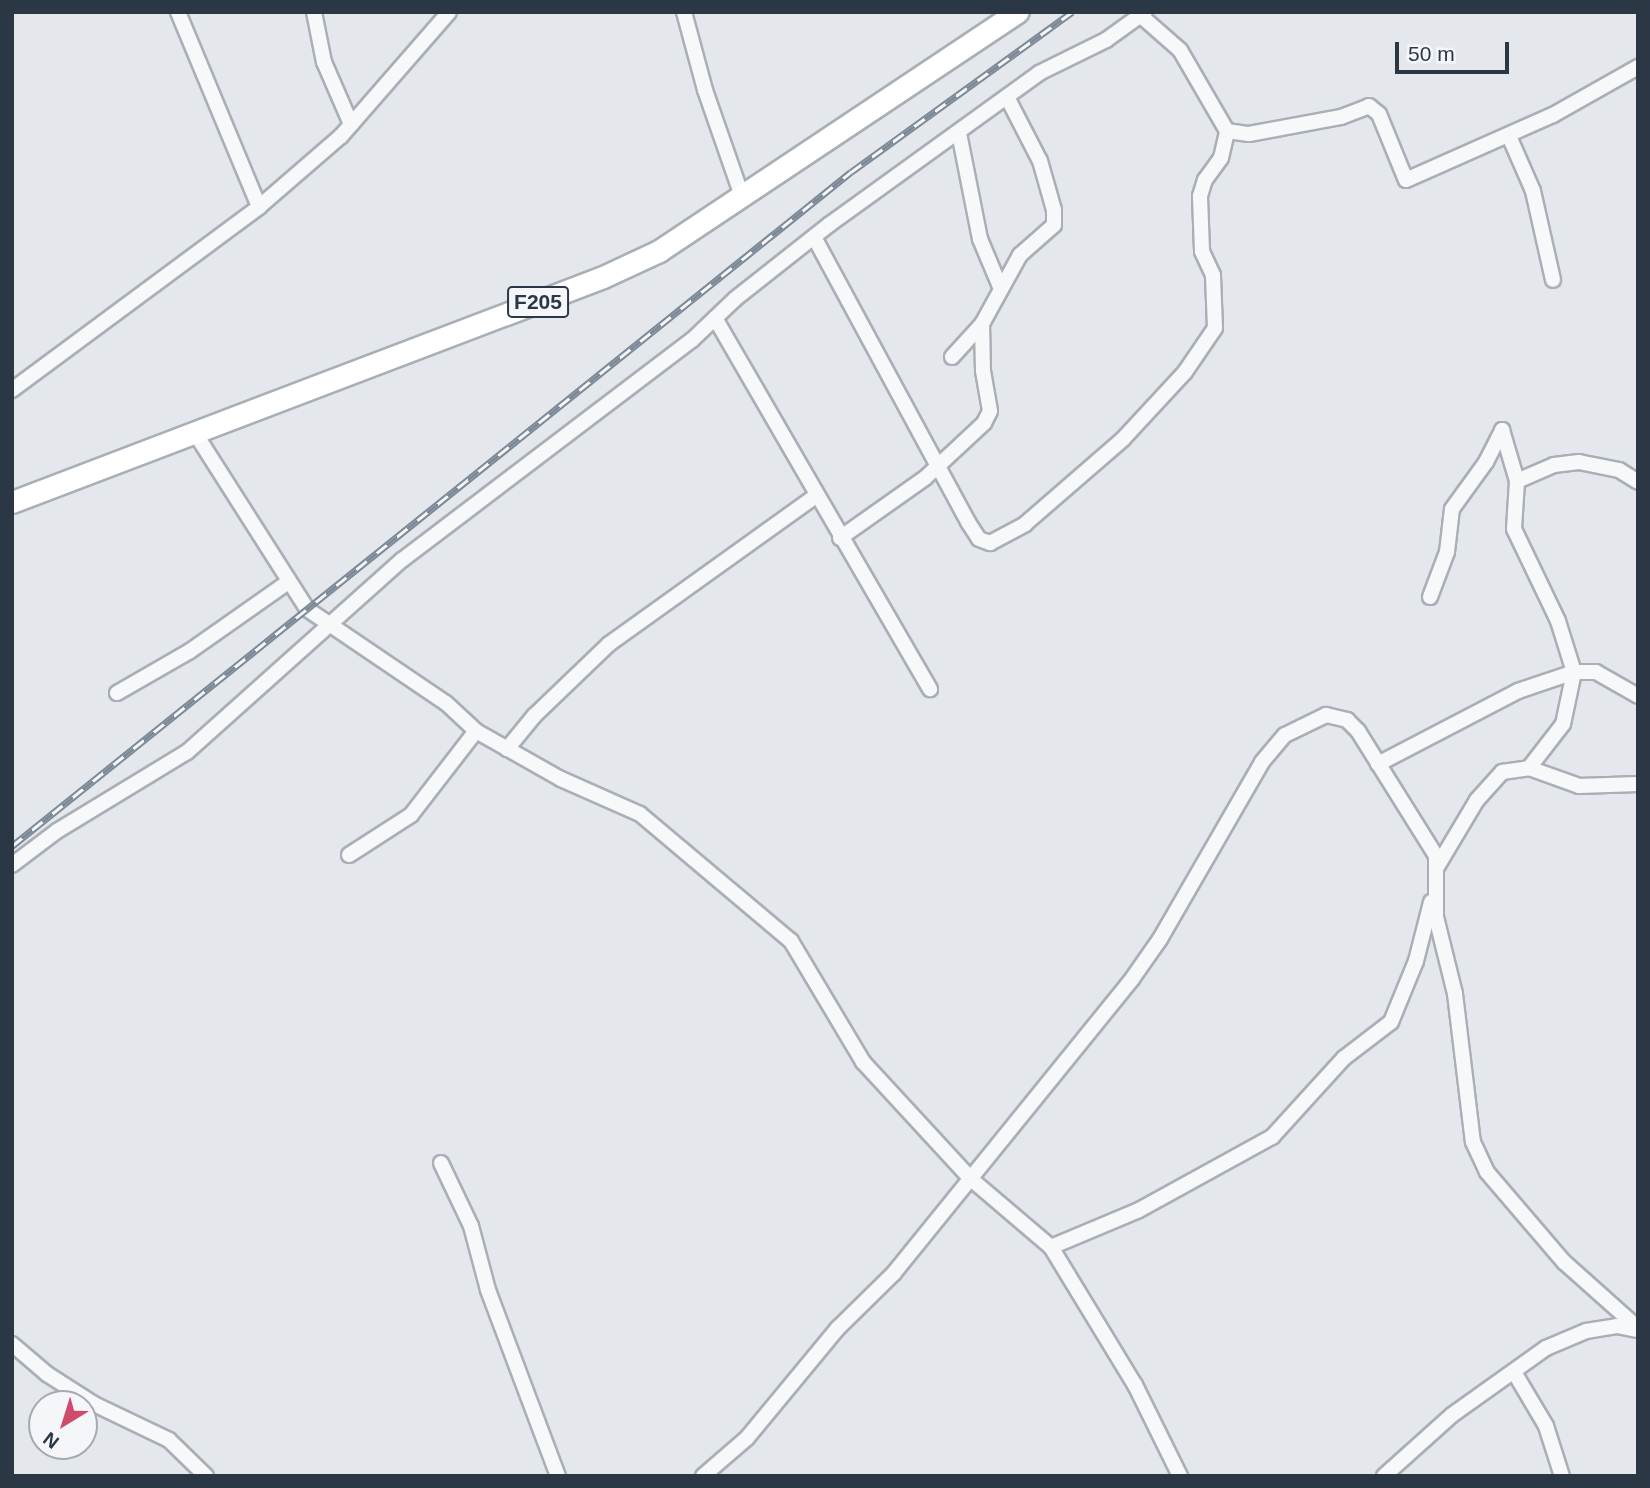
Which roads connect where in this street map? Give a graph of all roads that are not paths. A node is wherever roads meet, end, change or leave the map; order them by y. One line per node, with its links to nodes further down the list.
1 (178, 12): 14 (street)
2 (314, 12): 9 (street)
3 (449, 12): 9 (street)
4 (684, 12): 13 (street)
5 (1018, 12): 13 (main road, F205)
6 (1142, 14): 8 (street); 10 (street)
7 (1638, 67): 12 (street)
8 (1007, 97): 11 (street); 17 (street)
9 (351, 124): 14 (street)
10 (1227, 131): 12 (street); 23 (street)
11 (959, 133): 15 (street); 17 (street)
12 (1509, 136): 16 (street)
13 (742, 196): 22 (main road, F205)
14 (259, 207): 21 (street)
15 (814, 237): 18 (street); 23 (street)
16 (1553, 280)
17 (1001, 289): 19 (street)
18 (715, 318): 26 (street); 31 (street)
19 (982, 324): 20 (street); 23 (street)
20 (951, 356)
21 (12, 390)
22 (195, 433): 27 (main road, F205); 29 (street)
23 (937, 466): 28 (street)
24 (1517, 481): 25 (street); 30 (street); 32 (street)
25 (1638, 482)
26 (816, 496): 28 (street); 37 (street)
27 (12, 502)
28 (840, 538): 33 (street)
29 (288, 582): 31 (street); 34 (street)
30 (1430, 597)
31 (330, 627): 36 (street); 42 (street)
32 (1574, 672): 35 (street); 38 (street); 39 (street)
33 (930, 688)
34 (117, 693)
35 (1638, 696)
36 (476, 731): 37 (street); 41 (street)
37 (507, 749): 46 (street)
38 (1378, 764): 43 (street); 46 (street)
39 (1529, 768): 40 (street); 43 (street)
40 (1638, 784)
41 (349, 855)
42 (12, 865)
43 (1437, 867): 44 (street)
44 (1435, 890): 47 (street); 48 (street)
45 (441, 1163): 52 (street)
46 (971, 1179): 47 (street); 53 (street)
47 (1051, 1247): 54 (street)
48 (1638, 1329): 50 (street)
49 (12, 1344): 51 (street)
50 (1514, 1372): 55 (street); 56 (street)
51 (206, 1476)
52 (558, 1476)
53 (703, 1476)
54 (1180, 1476)
55 (1384, 1476)
56 (1562, 1476)

